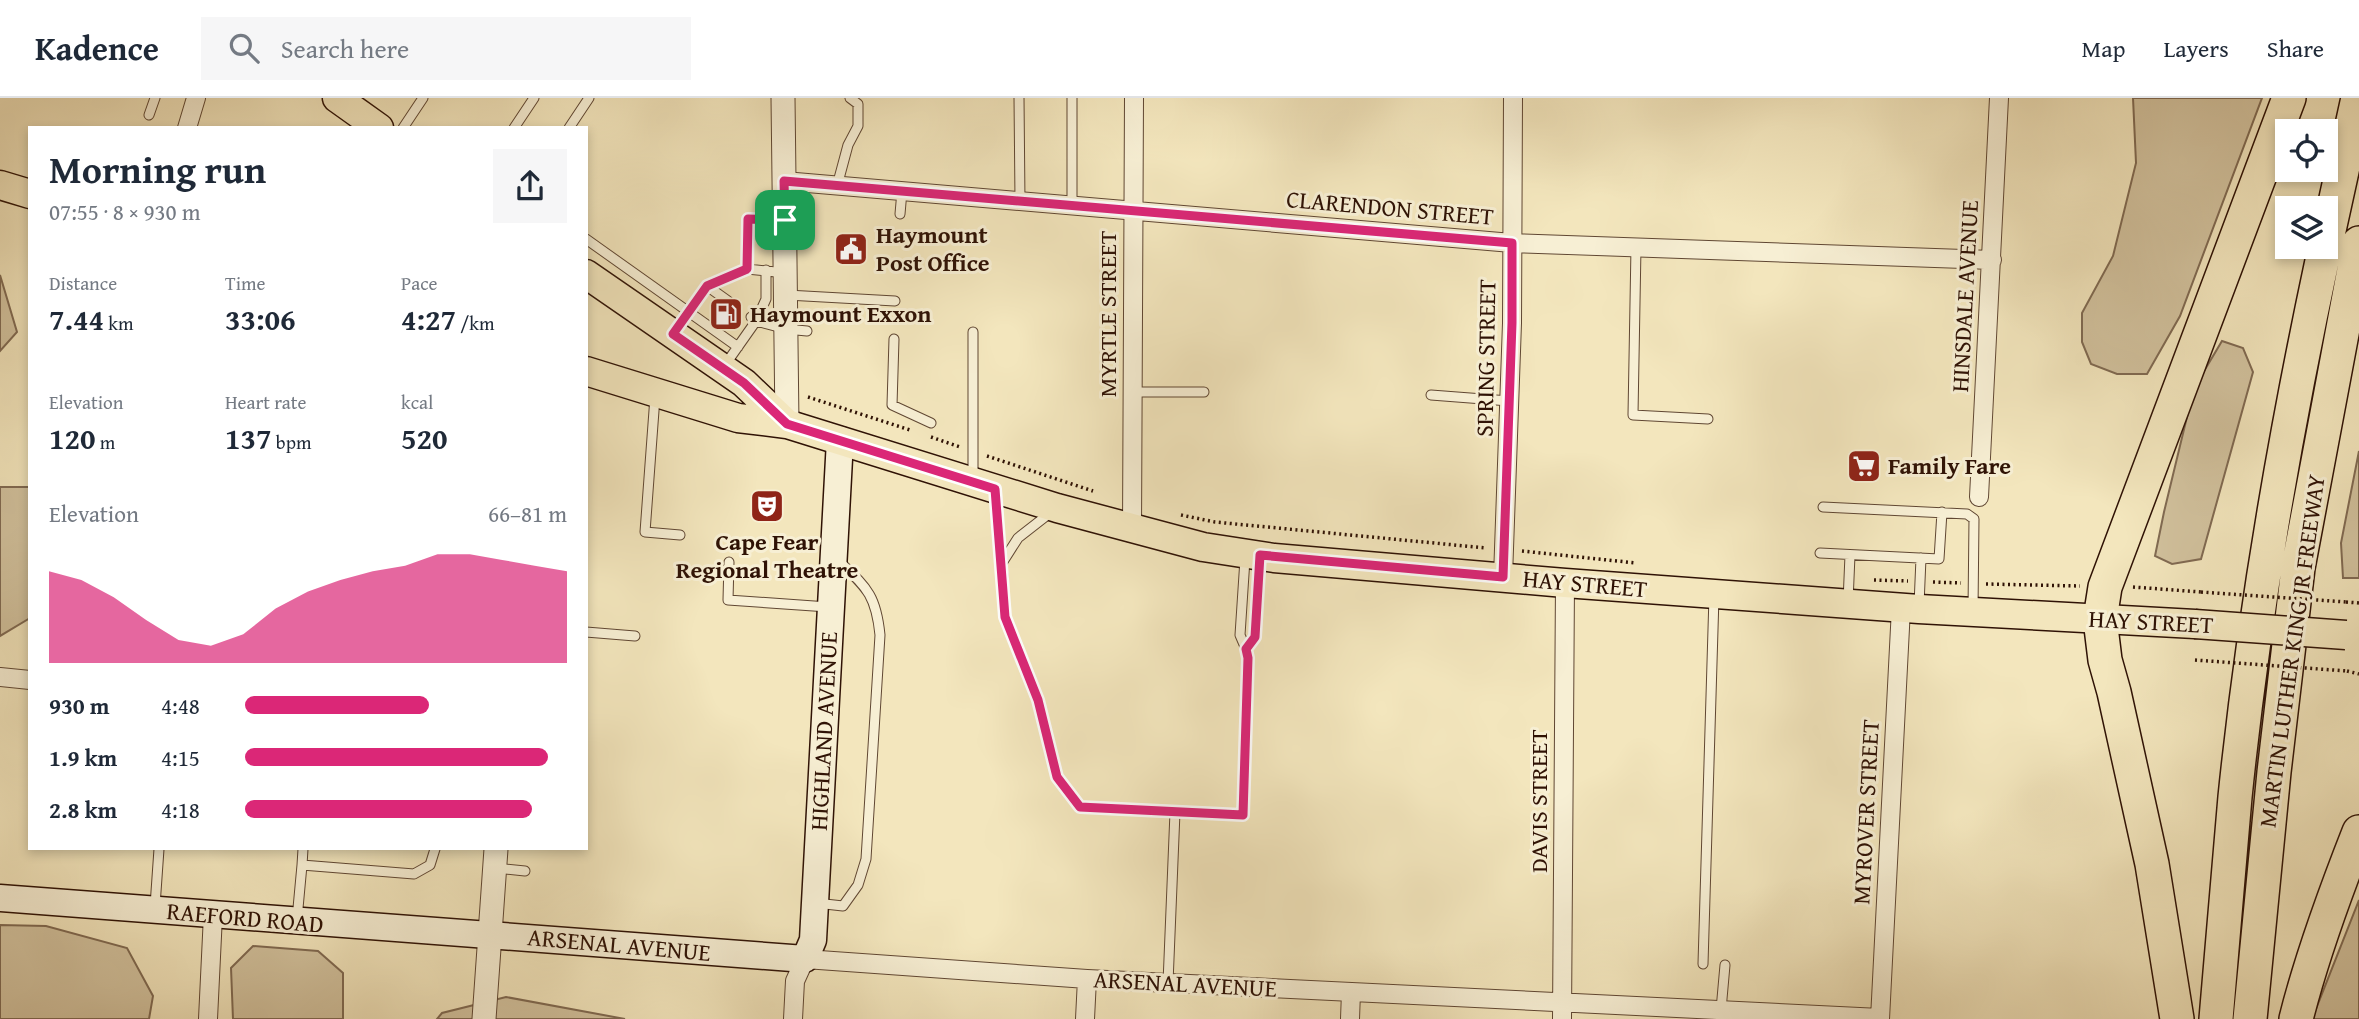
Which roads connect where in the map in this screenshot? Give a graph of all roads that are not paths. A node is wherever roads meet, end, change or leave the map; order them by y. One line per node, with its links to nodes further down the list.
1 (155, 98): 16 (lane)
2 (196, 98): 17 (street)
3 (423, 98): 19 (lane)
4 (534, 98): 20 (lane)
5 (589, 98): 21 (lane)
6 (783, 98): 22 (street)
7 (850, 98): 24 (lane)
8 (1020, 98): 28 (lane)
9 (1072, 98): 29 (lane)
10 (1134, 98): 30 (street, MYRTLE STREET)
11 (1513, 98): 34 (street, SPRING STREET)
12 (1999, 98): 38 (street, HINSDALE AVENUE)
13 (2289, 98): 83 (highway)
14 (2358, 98): 27 (highway, MARTIN LUTHER KING JR FREEWAY)
15 (350, 104): 18 (main road)
16 (149, 115)
17 (188, 126)
18 (377, 126)
19 (404, 126)
20 (515, 126)
21 (570, 126)
22 (784, 181): 24 (street, CLARENDON STREET); 32 (street)
23 (0, 185): 26 (main road)
24 (838, 186): 25 (street, CLARENDON STREET)
25 (902, 191): 28 (street, CLARENDON STREET); 31 (lane)
26 (28, 193)
27 (2336, 196)
28 (1020, 201): 29 (street, CLARENDON STREET)
29 (1072, 206): 30 (street, CLARENDON STREET)
30 (1133, 211): 34 (street, CLARENDON STREET); 53 (street, MYRTLE STREET)
31 (900, 214)
32 (785, 220): 39 (lane); 41 (street)
33 (588, 241): 46 (lane)
34 (1512, 243): 36 (street, CLARENDON STREET); 56 (street, SPRING STREET)
35 (2359, 243): 120 (highway, MARTIN LUTHER KING JR FREEWAY)
36 (1636, 247): 38 (street, CLARENDON STREET); 58 (lane)
37 (2322, 259): 119 (highway, MARTIN LUTHER KING JR FREEWAY)
38 (1992, 260): 63 (street, HINSDALE AVENUE)
39 (747, 269): 41 (lane); 42 (lane)
40 (588, 275): 46 (main road)
41 (779, 279): 44 (lane); 45 (lane); 47 (street)
42 (707, 286): 43 (lane); 46 (lane)
43 (728, 301)
44 (895, 301)
45 (753, 319): 47 (lane); 50 (lane)
46 (680, 323): 50 (main road)
47 (797, 330): 60 (street)
48 (973, 332): 62 (lane)
49 (894, 340): 59 (lane)
50 (727, 360): 57 (main road); 60 (main road)
51 (588, 372): 52 (main road, HAY STREET)
52 (655, 392): 57 (main road, HAY STREET); 68 (lane)
53 (1132, 393): 54 (lane); 67 (street, MYRTLE STREET)
54 (1204, 393)
55 (1431, 395): 56 (lane)
56 (1509, 401): 76 (street, SPRING STREET)
57 (703, 407): 60 (main road, HAY STREET)
58 (1707, 419)
59 (931, 423)
60 (787, 424): 61 (main road, HAY STREET)
61 (840, 440): 62 (main road, HAY STREET); 71 (main road, HIGHLAND AVENUE)
62 (984, 485): 65 (main road, HAY STREET); 75 (lane)
63 (1979, 497)
64 (1823, 507): 66 (lane)
65 (1057, 508): 67 (main road, HAY STREET); 75 (lane)
66 (1942, 513): 73 (lane); 82 (lane)
67 (1132, 529): 69 (main road, HAY STREET)
68 (680, 535)
69 (1253, 554): 76 (main road, HAY STREET); 87 (lane); 87 (lane)
70 (1820, 554): 72 (lane)
71 (833, 555): 80 (main road, HIGHLAND AVENUE); 99 (lane)
72 (1850, 555): 73 (lane); 79 (lane)
73 (1921, 558): 81 (lane)
74 (729, 562): 80 (lane)
75 (1002, 563): 90 (lane)
76 (1503, 577): 77 (main road, HAY STREET)
77 (1565, 583): 78 (main road, HAY STREET); 110 (street, DAVIS STREET)
78 (1714, 594): 79 (main road, HAY STREET); 105 (lane)
79 (1848, 604): 81 (main road, HAY STREET)
80 (830, 607): 99 (main road, HIGHLAND AVENUE)
81 (1910, 608): 82 (main road, HAY STREET); 117 (street, MYROVER STREET)
82 (1972, 612): 83 (main road, HAY STREET)
83 (2100, 619): 86 (main road, HAY STREET, bridge); 118 (highway)
84 (588, 632): 85 (lane)
85 (635, 636)
86 (2353, 636)
87 (1246, 649): 90 (lane)
88 (0, 677): 89 (street)
89 (28, 680)
90 (1175, 811): 108 (lane)
91 (2359, 832): 121 (highway)
92 (159, 850): 100 (lane)
93 (303, 850): 96 (lane)
94 (435, 850): 96 (lane)
95 (496, 859): 97 (lane); 103 (street)
96 (302, 865): 102 (lane)
97 (525, 871)
98 (0, 898): 100 (main road, RAEFORD ROAD)
99 (815, 903): 104 (main road, HIGHLAND AVENUE)
100 (155, 910): 101 (main road, RAEFORD ROAD)
101 (213, 915): 102 (main road, RAEFORD ROAD); 112 (street)
102 (297, 922): 103 (main road, RAEFORD ROAD)
103 (489, 936): 104 (main road, ARSENAL AVENUE); 113 (street)
104 (805, 960): 107 (street, ARSENAL AVENUE); 114 (street, HIGHLAND AVENUE)
105 (1703, 964)
106 (1724, 965): 111 (lane)
107 (1087, 979): 108 (street, ARSENAL AVENUE); 115 (street)
108 (1168, 983): 109 (street, ARSENAL AVENUE)
109 (1351, 992): 110 (street, ARSENAL AVENUE); 116 (street)
110 (1563, 1011): 111 (street, ARSENAL AVENUE)
111 (1732, 1013): 117 (street, ARSENAL AVENUE)
112 (208, 1019)
113 (484, 1019)
114 (793, 1019)
115 (1085, 1019)
116 (1350, 1019)
117 (1880, 1019)
118 (2177, 1019)
119 (2216, 1019)
120 (2250, 1019)
121 (2296, 1019)

